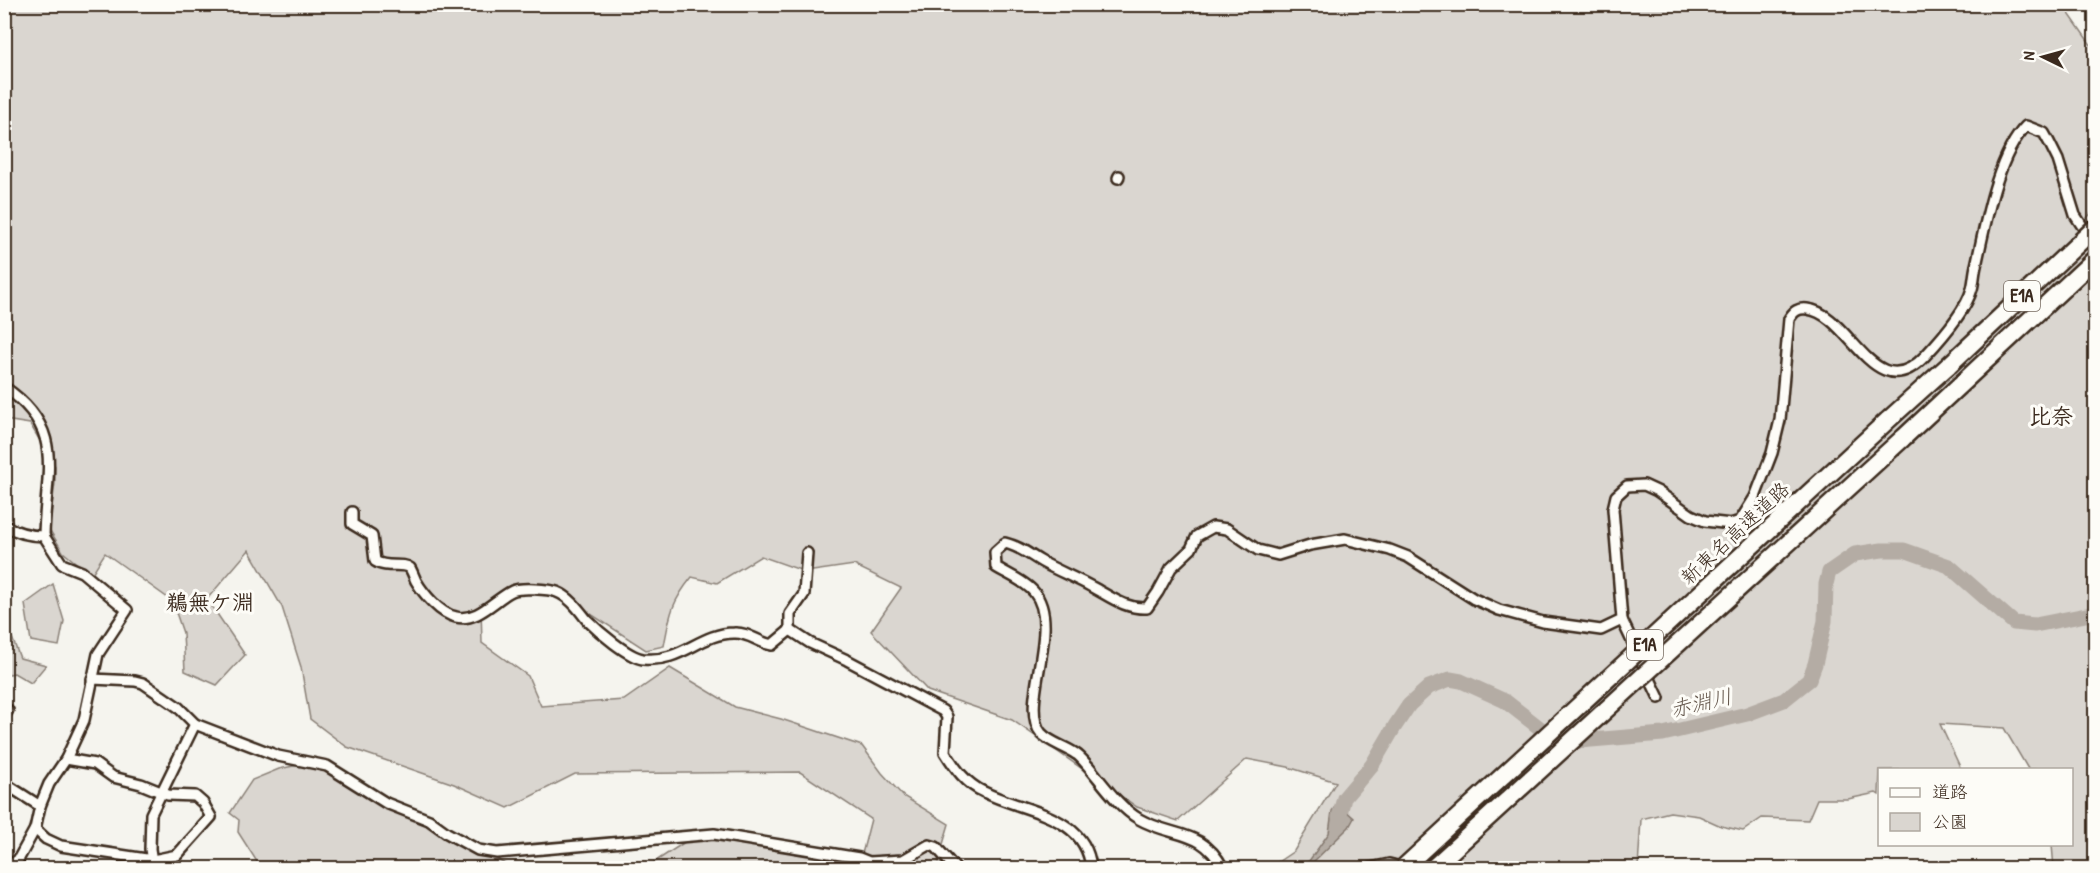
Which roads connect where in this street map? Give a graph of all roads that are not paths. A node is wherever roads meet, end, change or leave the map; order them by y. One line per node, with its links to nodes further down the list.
1 (2096, 227): 25 (highway, 新東名高速道路 / E1A, bridge)
2 (2096, 247): 9 (street)
3 (2096, 258): 26 (highway, E1A, bridge)
4 (4, 387): 7 (street)
5 (352, 512): 10 (street)
6 (4, 525): 7 (street)
7 (44, 536): 11 (street)
8 (807, 553): 10 (street)
9 (1622, 620): 12 (street); 23 (street)
10 (790, 630): 22 (street)
11 (92, 679): 13 (street); 14 (street)
12 (1659, 698)
13 (195, 724): 16 (street); 21 (street)
14 (66, 759): 16 (street); 17 (street)
15 (4, 783): 17 (street)
16 (162, 792): 19 (street); 19 (street)
17 (40, 806): 18 (street)
18 (35, 829): 19 (street); 20 (street)
19 (153, 864)
20 (4, 868)
21 (955, 868)
22 (1091, 868)
23 (1223, 868)
24 (1371, 868): 25 (street)
25 (1405, 868)
26 (1433, 868)

